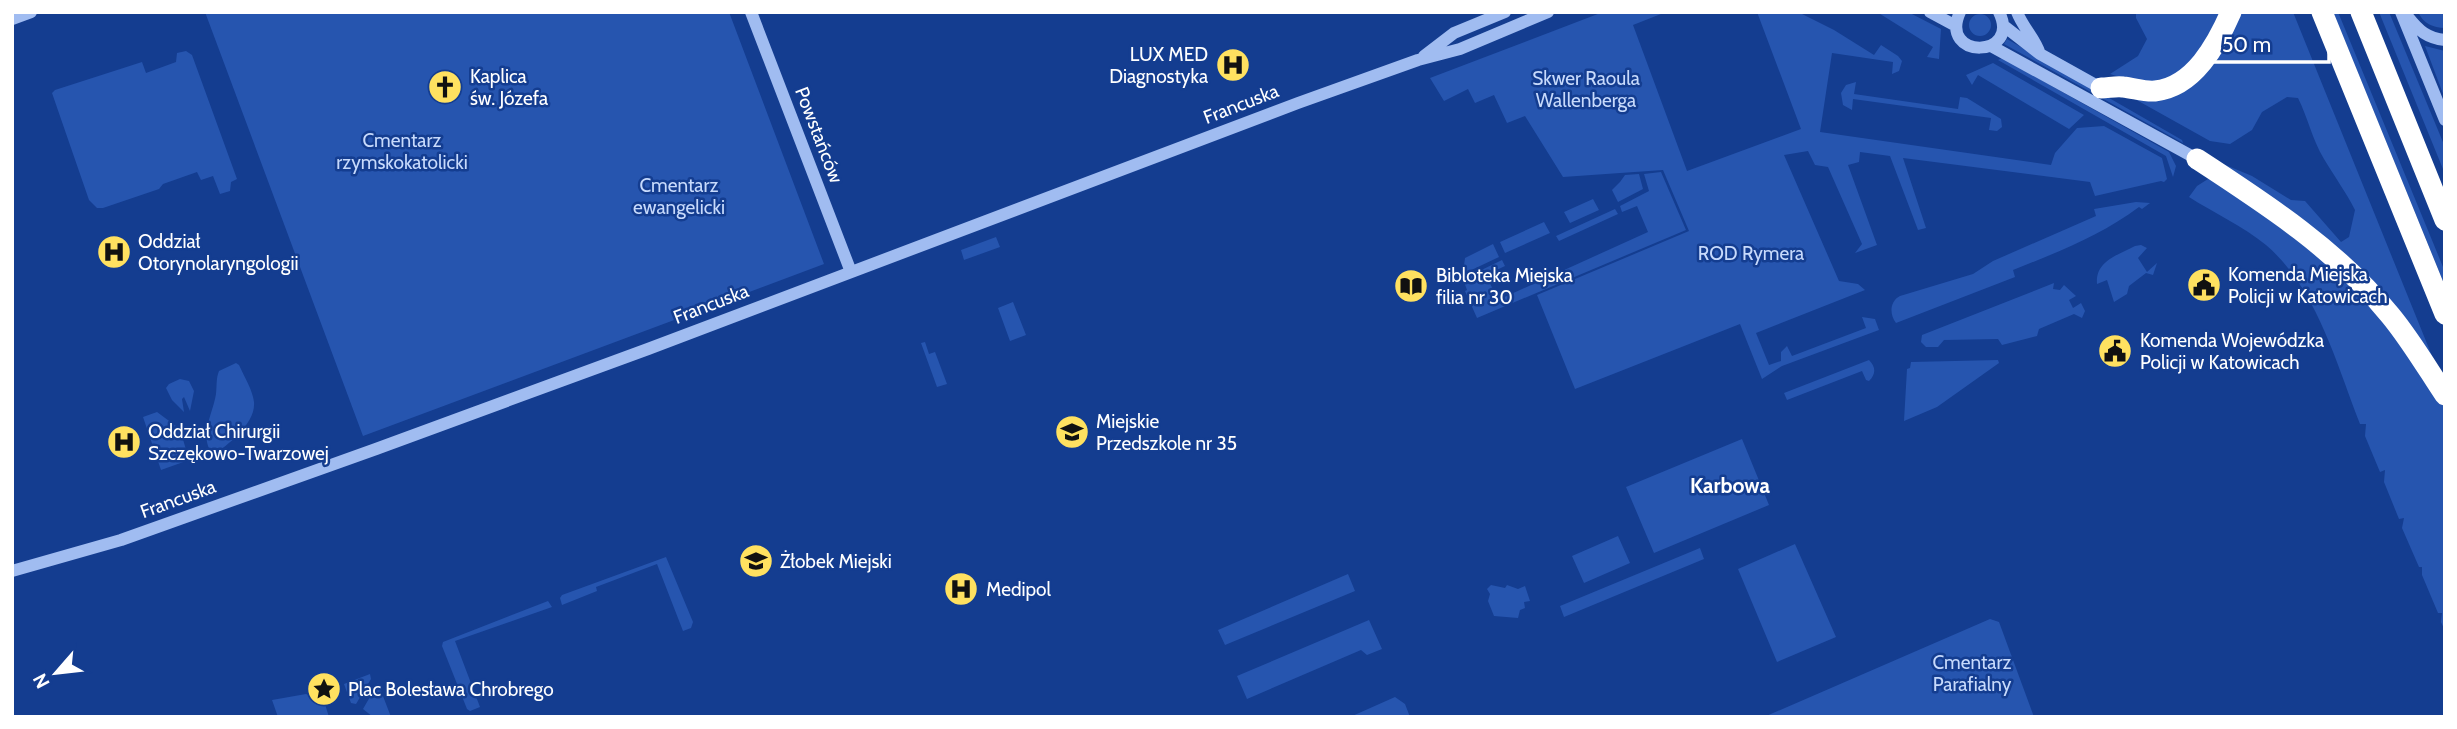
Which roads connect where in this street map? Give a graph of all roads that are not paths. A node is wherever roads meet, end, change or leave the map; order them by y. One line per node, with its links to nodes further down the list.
1 (32, 12): 13 (street)
2 (751, 12): 24 (street, Powstańców)
3 (1505, 12): 19 (street, Francuska)
4 (1548, 12): 19 (street, Francuska)
5 (1930, 12): 14 (street)
6 (1960, 12): 14 (street)
7 (2000, 12): 15 (street)
8 (2017, 12): 18 (street)
9 (2231, 12): 20 (highway)
10 (2322, 12): 25 (highway)
11 (2361, 12): 23 (highway)
12 (2403, 12): 16 (street); 21 (street)
13 (12, 19)
14 (1956, 26): 17 (street)
15 (2004, 26): 17 (street); 18 (street)
16 (2445, 40)
17 (1991, 46): 22 (street)
18 (2040, 54): 20 (street)
19 (1418, 60): 24 (street, Francuska)
20 (2101, 88)
21 (2445, 120)
22 (2197, 159): 26 (highway)
23 (2445, 219)
24 (851, 272): 27 (street, Francuska)
25 (2445, 314)
26 (2445, 395)
27 (12, 571)

